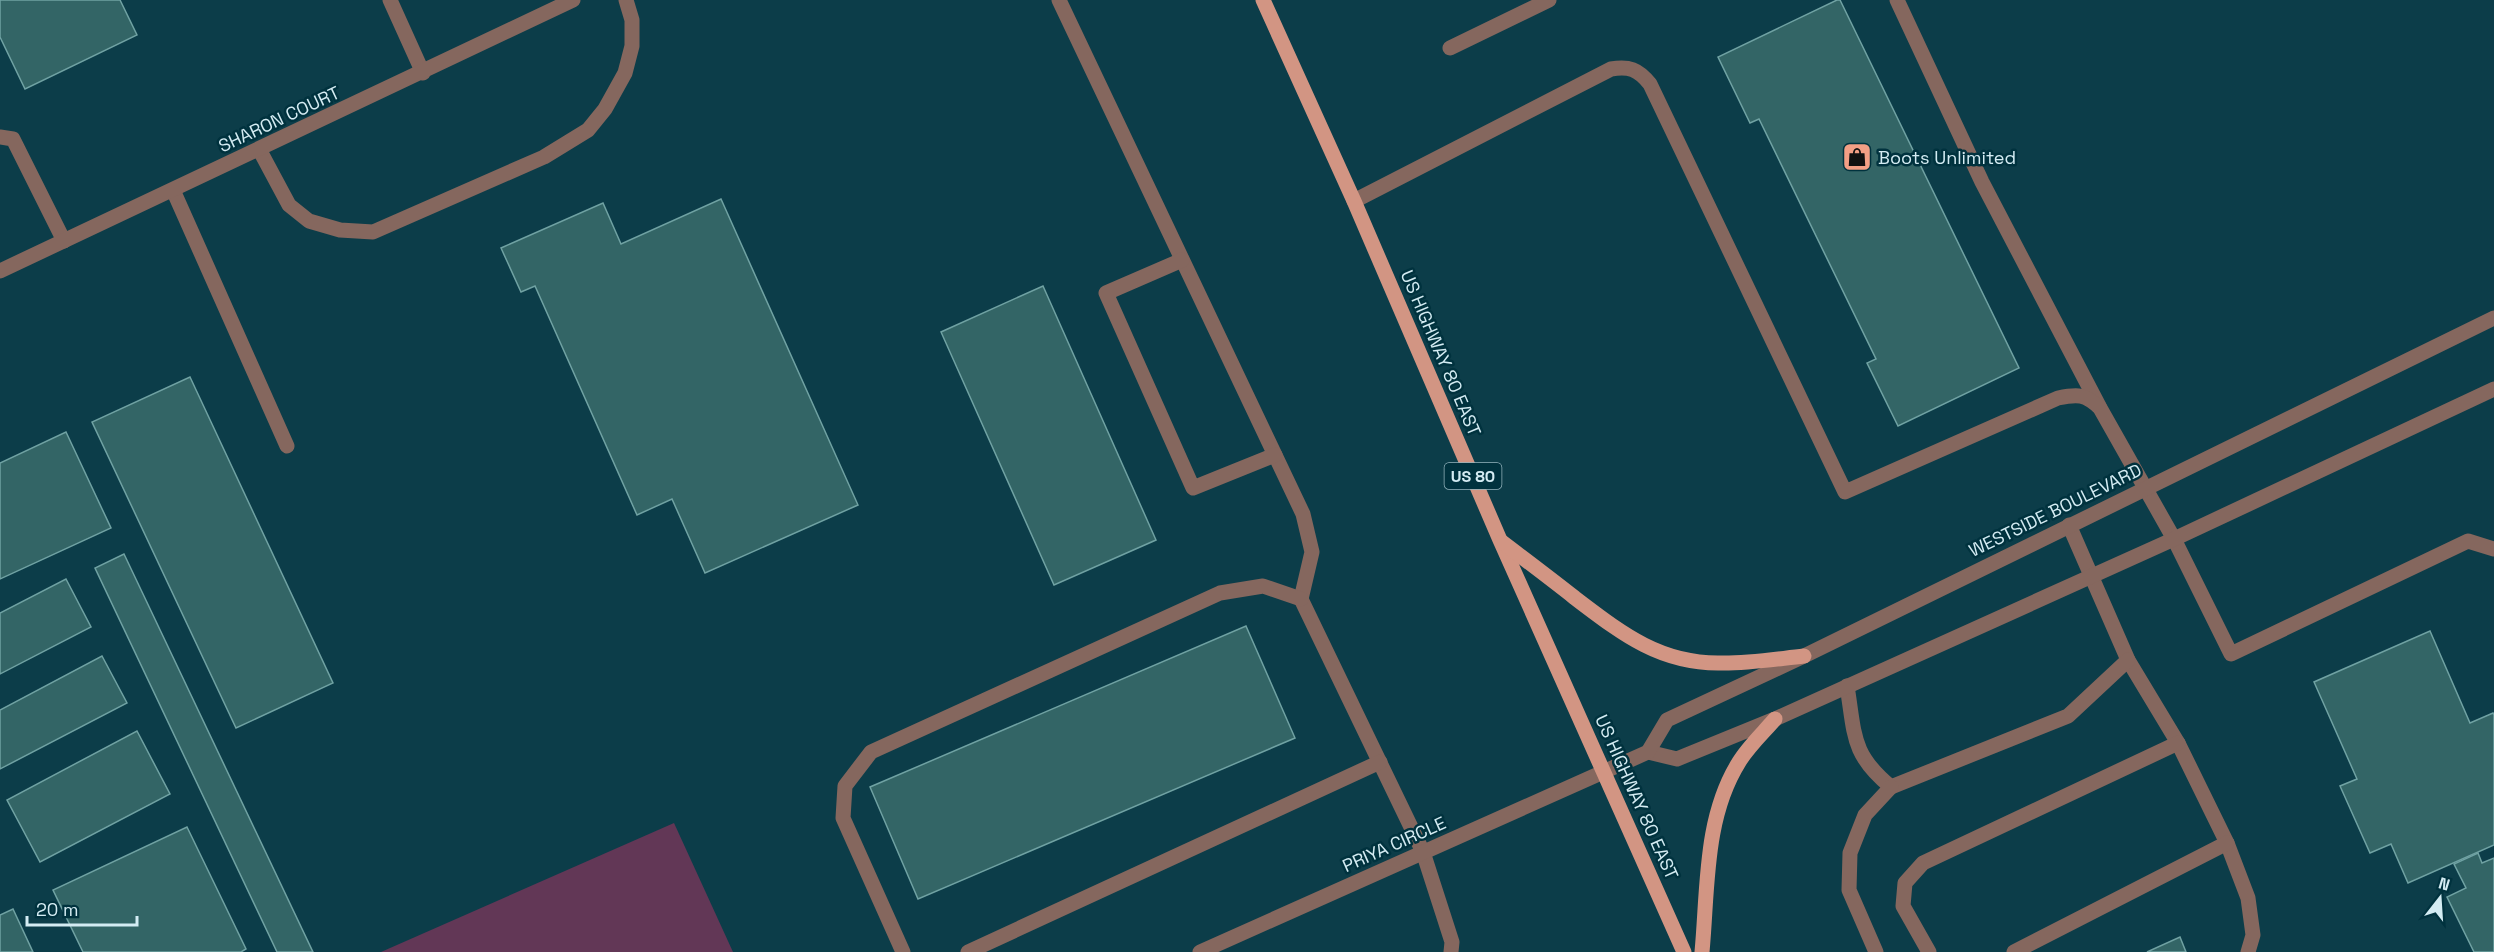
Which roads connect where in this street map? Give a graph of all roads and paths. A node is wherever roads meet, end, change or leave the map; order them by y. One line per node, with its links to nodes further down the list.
1 (390, 0): 9 (street)
2 (573, 0): 9 (street, SHARON COURT)
3 (626, 0): 11 (street)
4 (1059, 0): 15 (street)
5 (1263, 0): 13 (main road, US HIGHWAY 80 EAST / US 80)
6 (1549, 0): 8 (street)
7 (1897, 0): 19 (street)
8 (1450, 48)
9 (423, 73): 11 (street, SHARON COURT)
10 (0, 137): 14 (street)
11 (259, 149): 12 (street, SHARON COURT)
12 (173, 190): 14 (street, SHARON COURT); 20 (street)
13 (1354, 201): 19 (street); 25 (main road, US HIGHWAY 80 EAST / US 80)
14 (64, 241): 16 (street, SHARON COURT)
15 (1182, 260): 21 (street); 21 (street)
16 (0, 271)
17 (2494, 318): 22 (street, WESTSIDE BOULEVARD)
18 (2494, 388): 24 (street)
19 (2100, 408): 22 (street)
20 (287, 446)
21 (1275, 455): 28 (street)
22 (2145, 488): 23 (street, WESTSIDE BOULEVARD); 24 (street)
23 (2070, 525): 27 (street); 29 (street, WESTSIDE BOULEVARD)
24 (2174, 539): 26 (street); 27 (street)
25 (1500, 540): 29 (main road); 36 (main road, US HIGHWAY 80 EAST / US 80)
26 (2494, 549)
27 (2091, 575): 30 (street); 31 (street)
28 (1301, 599): 35 (street); 41 (street)
29 (1804, 656): 34 (street, WESTSIDE BOULEVARD)
30 (2128, 660): 33 (street); 37 (street)
31 (1847, 686): 32 (street); 37 (street)
32 (1775, 719): 34 (street); 45 (main road)
33 (2178, 743): 38 (street); 47 (street)
34 (1648, 752): 36 (street)
35 (1380, 762): 39 (street); 42 (street)
36 (1604, 771): 39 (street, PRIYA CIRCLE); 44 (main road, US HIGHWAY 80 EAST / US 80)
37 (1891, 787): 46 (street)
38 (2227, 843): 48 (street); 49 (street)
39 (1423, 852): 40 (street); 43 (street, PRIYA CIRCLE)
40 (1453, 949)
41 (903, 952)
42 (968, 952)
43 (1200, 952)
44 (1684, 952)
45 (1702, 952)
46 (1876, 952)
47 (1929, 952)
48 (2014, 952)
49 (2247, 952)

